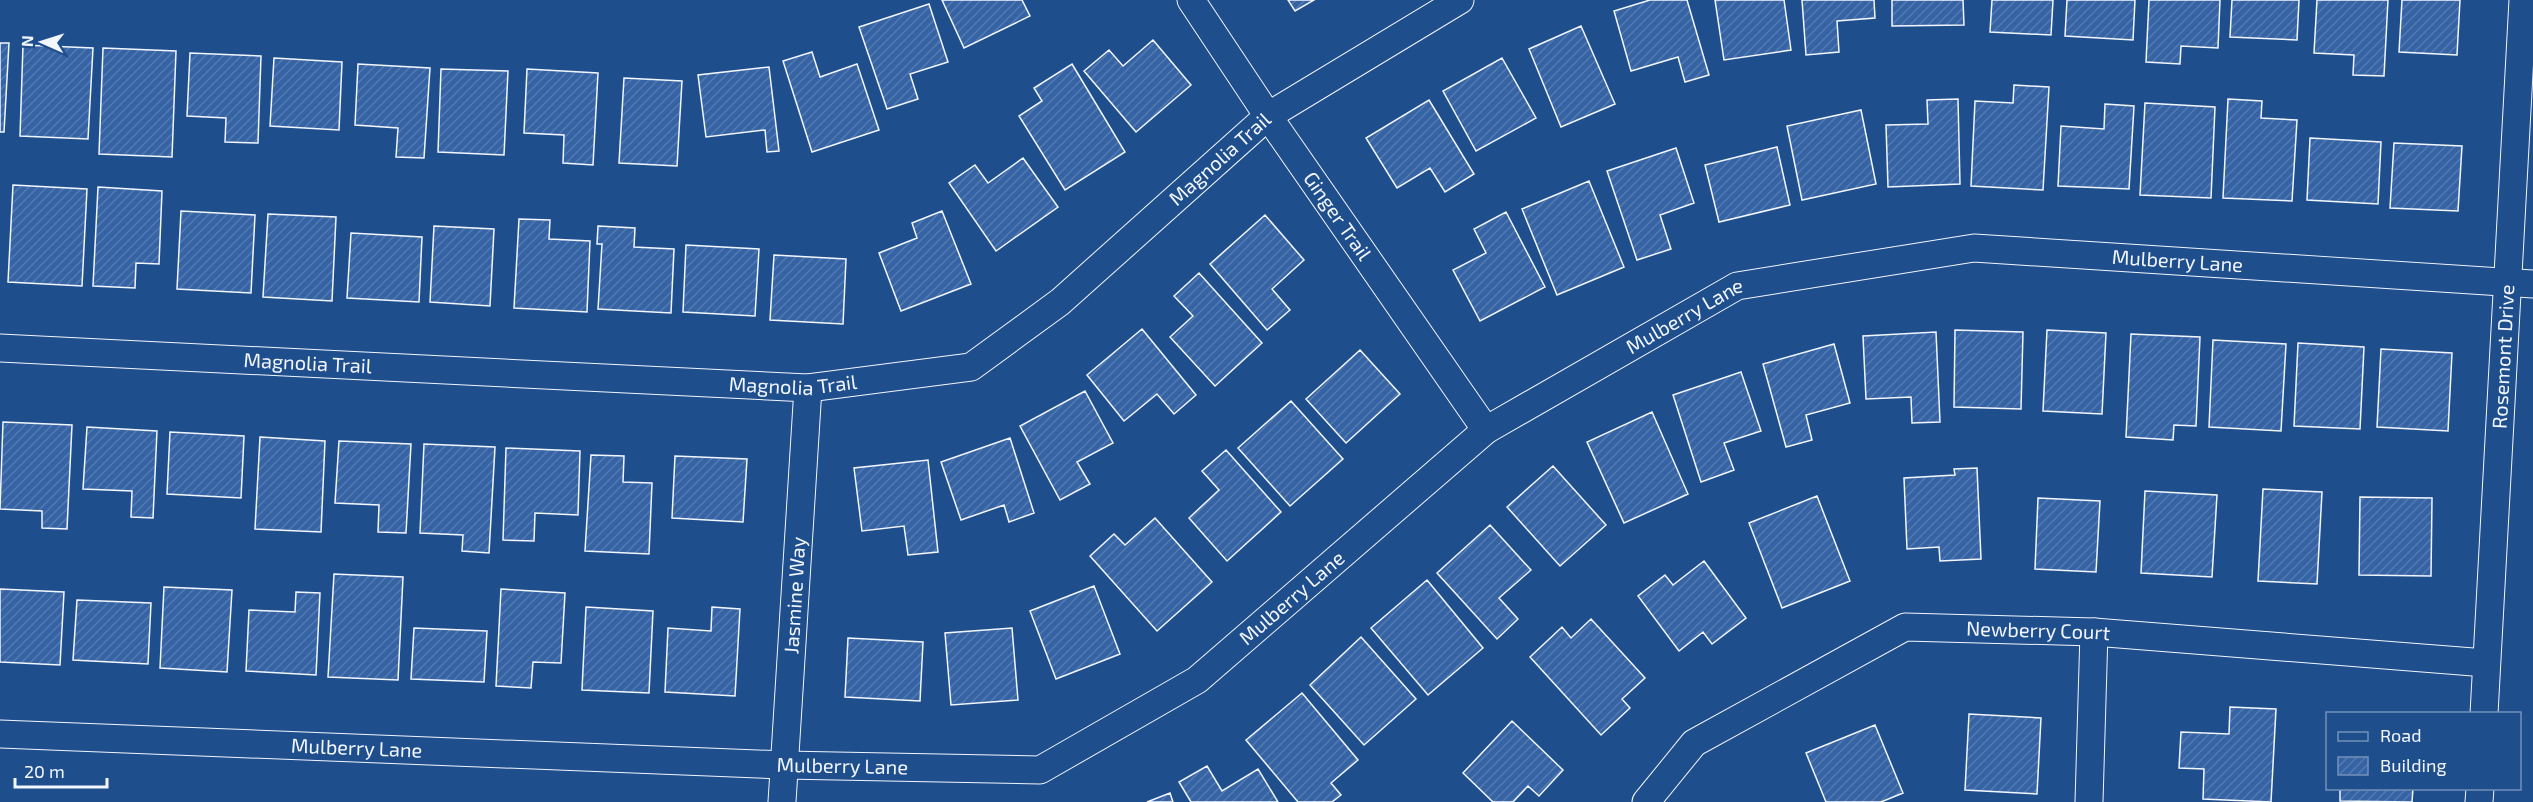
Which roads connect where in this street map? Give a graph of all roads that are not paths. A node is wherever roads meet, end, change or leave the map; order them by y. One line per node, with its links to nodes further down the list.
1 (1191, 0): 4 (street, Ginger Trail)
2 (1460, 0): 4 (street, Magnolia Trail)
3 (2523, 0): 5 (street, Rosemont Drive)
4 (1268, 116): 7 (street, Magnolia Trail); 8 (street, Ginger Trail)
5 (2520, 283): 8 (street, Mulberry Lane); 10 (street, Rosemont Drive)
6 (0, 348): 7 (street, Magnolia Trail)
7 (808, 388): 13 (street, Jasmine Way)
8 (1486, 430): 13 (street, Mulberry Lane)
9 (2094, 632): 10 (street, Newberry Court); 15 (street, Newberry Court); 16 (street)
10 (2486, 663): 11 (street, Rosemont Drive)
11 (2484, 712)
12 (0, 734): 13 (street, Mulberry Lane)
13 (784, 765): 14 (street, Jasmine Way)
14 (782, 802)
15 (1646, 802)
16 (2089, 802)

